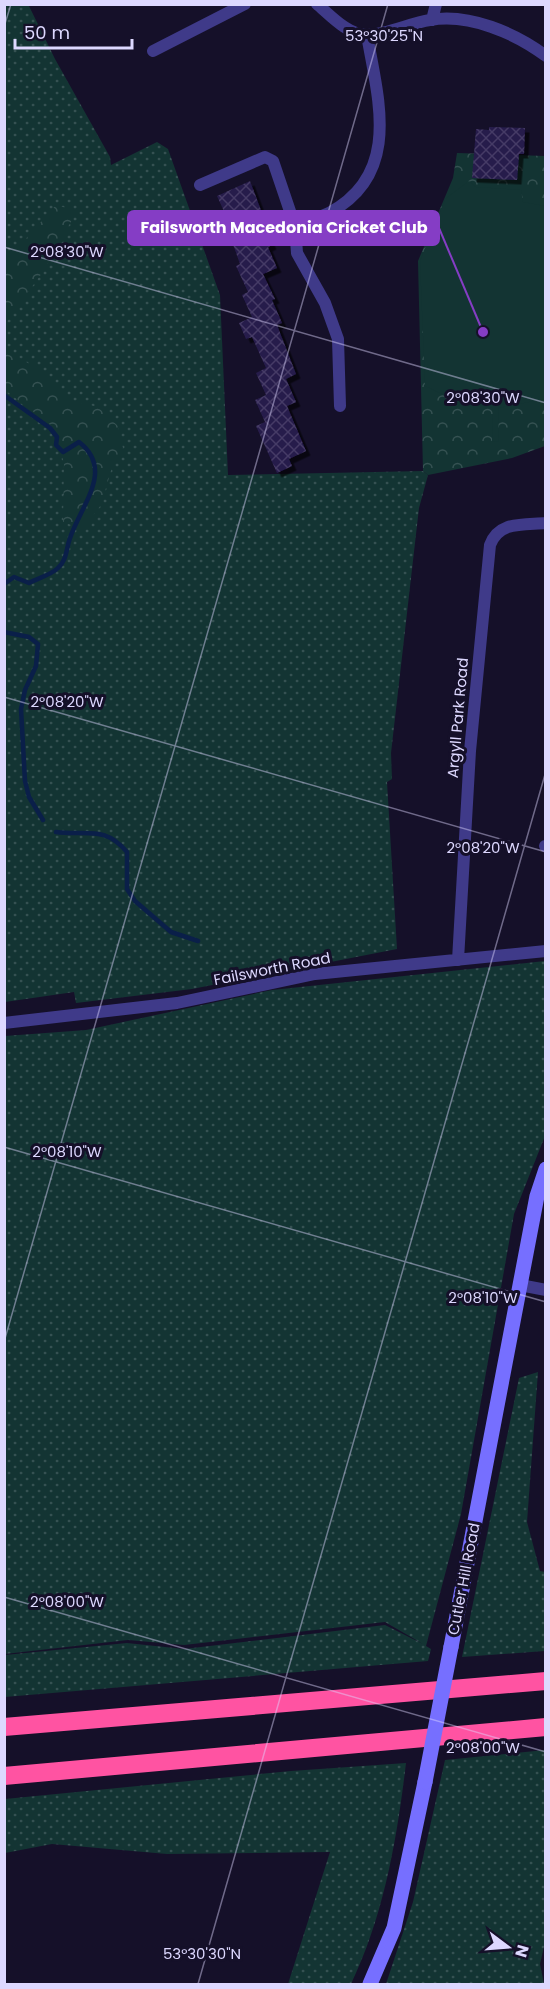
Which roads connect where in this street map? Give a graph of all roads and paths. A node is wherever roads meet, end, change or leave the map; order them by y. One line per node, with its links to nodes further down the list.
1 (245, 4): 6 (street)
2 (316, 4): 5 (street)
3 (436, 4): 4 (street)
4 (432, 20): 5 (street); 7 (street)
5 (367, 35): 9 (street)
6 (153, 51)
7 (546, 56)
8 (200, 185): 9 (street)
9 (295, 226): 10 (street)
10 (340, 406)
11 (546, 523): 13 (street, Argyll Park Road)
12 (546, 951): 13 (street, Failsworth Road)
13 (458, 960): 14 (street, Failsworth Road)
14 (4, 1023)
15 (546, 1170): 16 (street, Cutler Hill Road)
16 (520, 1285): 17 (street); 22 (street, Cutler Hill Road, bridge)
17 (546, 1290)
18 (546, 1681): 19 (highway)
19 (4, 1727)
20 (546, 1727): 21 (highway)
21 (4, 1776)
22 (370, 1984)

